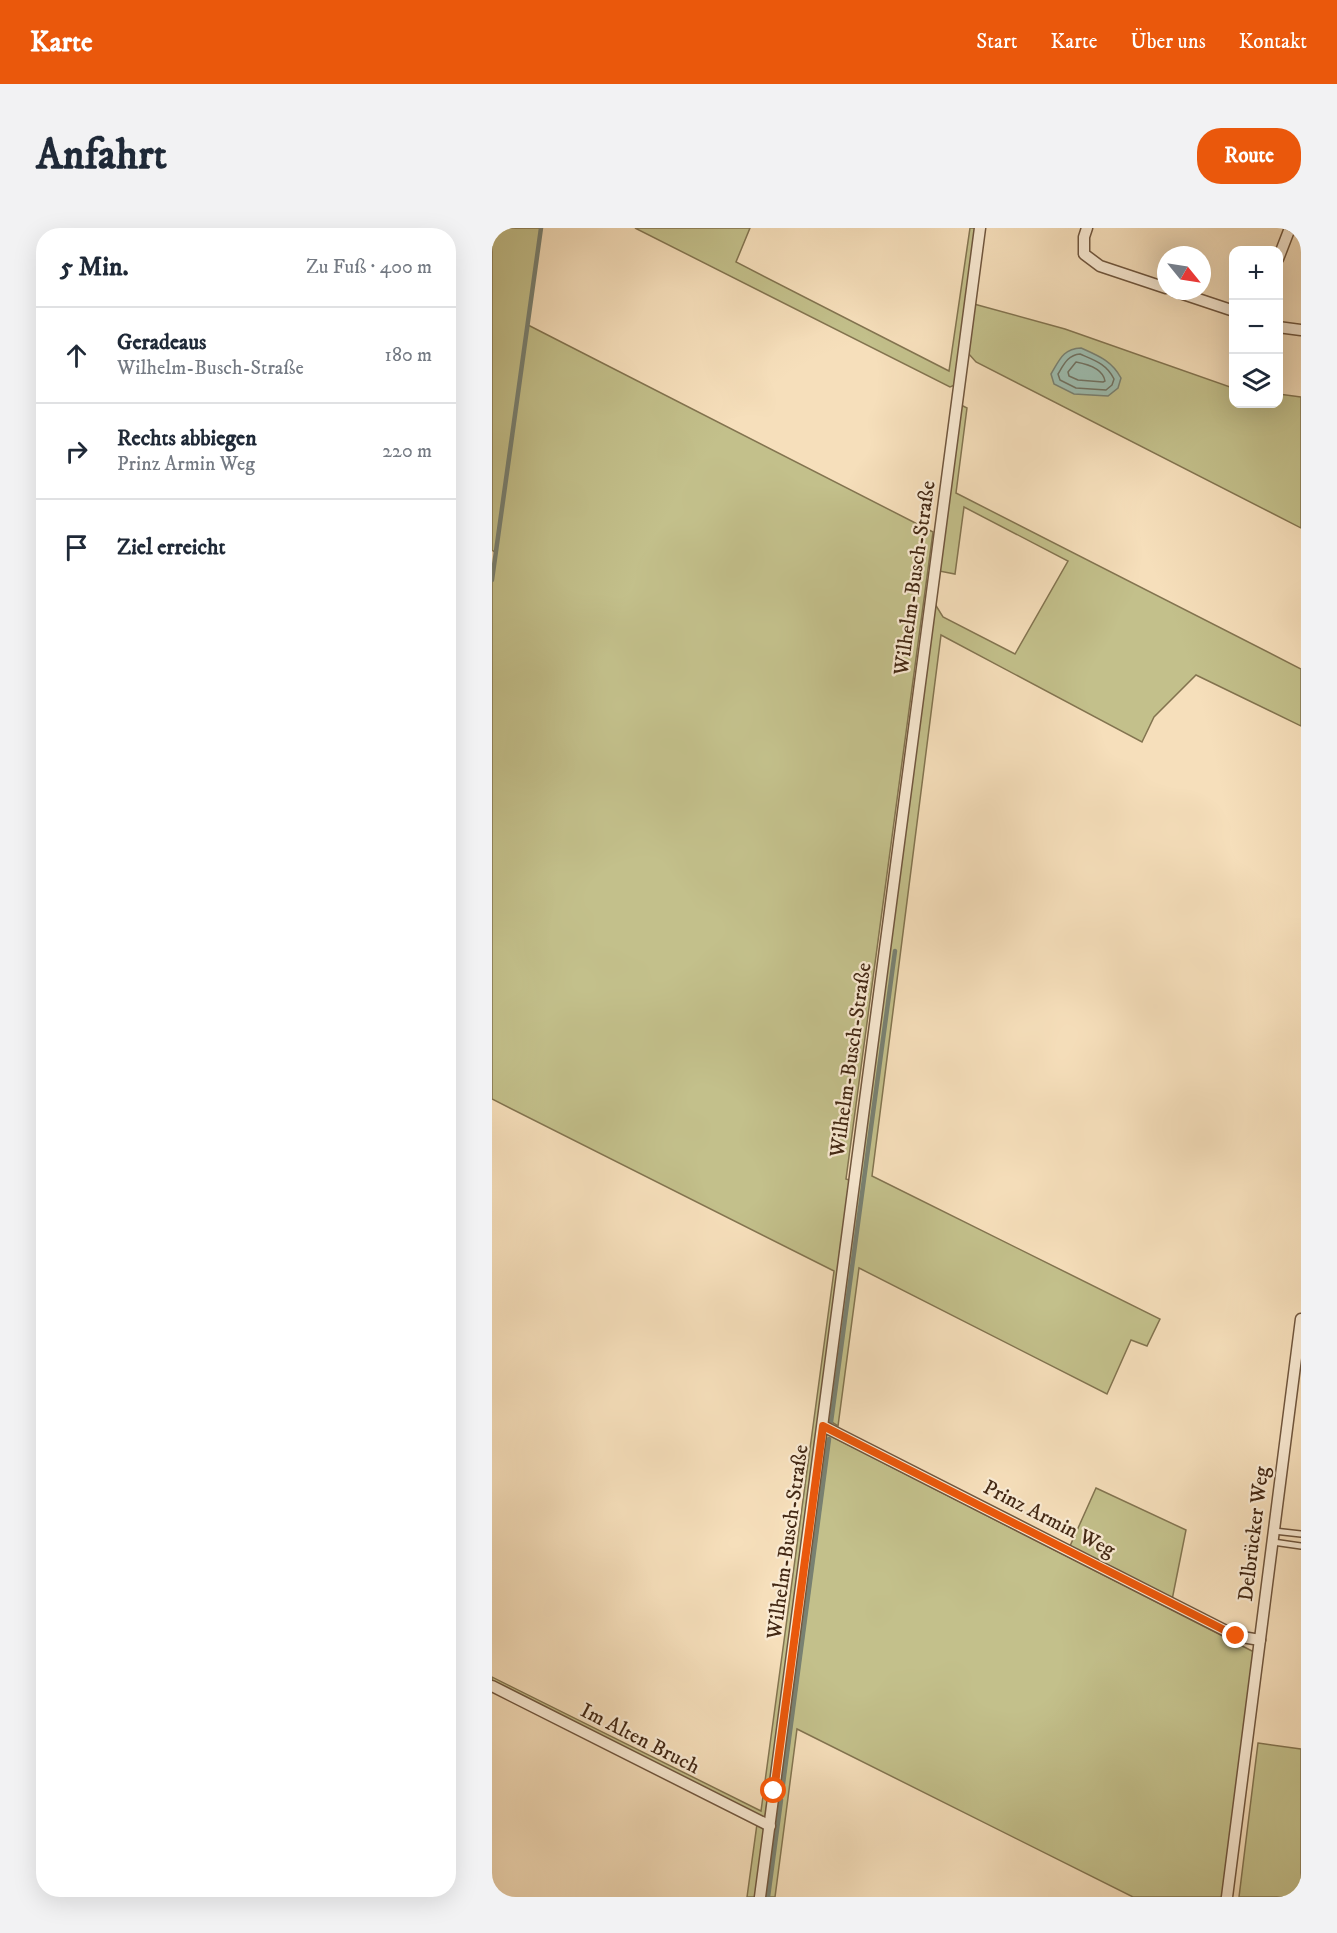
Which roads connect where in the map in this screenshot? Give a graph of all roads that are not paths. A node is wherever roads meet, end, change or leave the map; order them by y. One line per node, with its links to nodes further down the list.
1 (980, 228): 11 (street, Wilhelm-Busch-Straße)
2 (1087, 228): 5 (street)
3 (1290, 228): 4 (street)
4 (1283, 246)
5 (1157, 285)
6 (1201, 300): 7 (street)
7 (1229, 310)
8 (1283, 328): 9 (street)
9 (1301, 330)
10 (1301, 1319): 13 (street, Delbrücker Weg)
11 (823, 1426): 15 (street, Prinz Armin Weg); 17 (street, Wilhelm-Busch-Straße)
12 (1301, 1534): 13 (lane)
13 (1273, 1537): 14 (lane); 15 (street, Delbrücker Weg)
14 (1301, 1546)
15 (1260, 1640): 19 (street, Delbrücker Weg)
16 (492, 1686): 17 (street, Im Alten Bruch)
17 (770, 1826): 18 (street, Wilhelm-Busch-Straße)
18 (760, 1897)
19 (1227, 1897)

